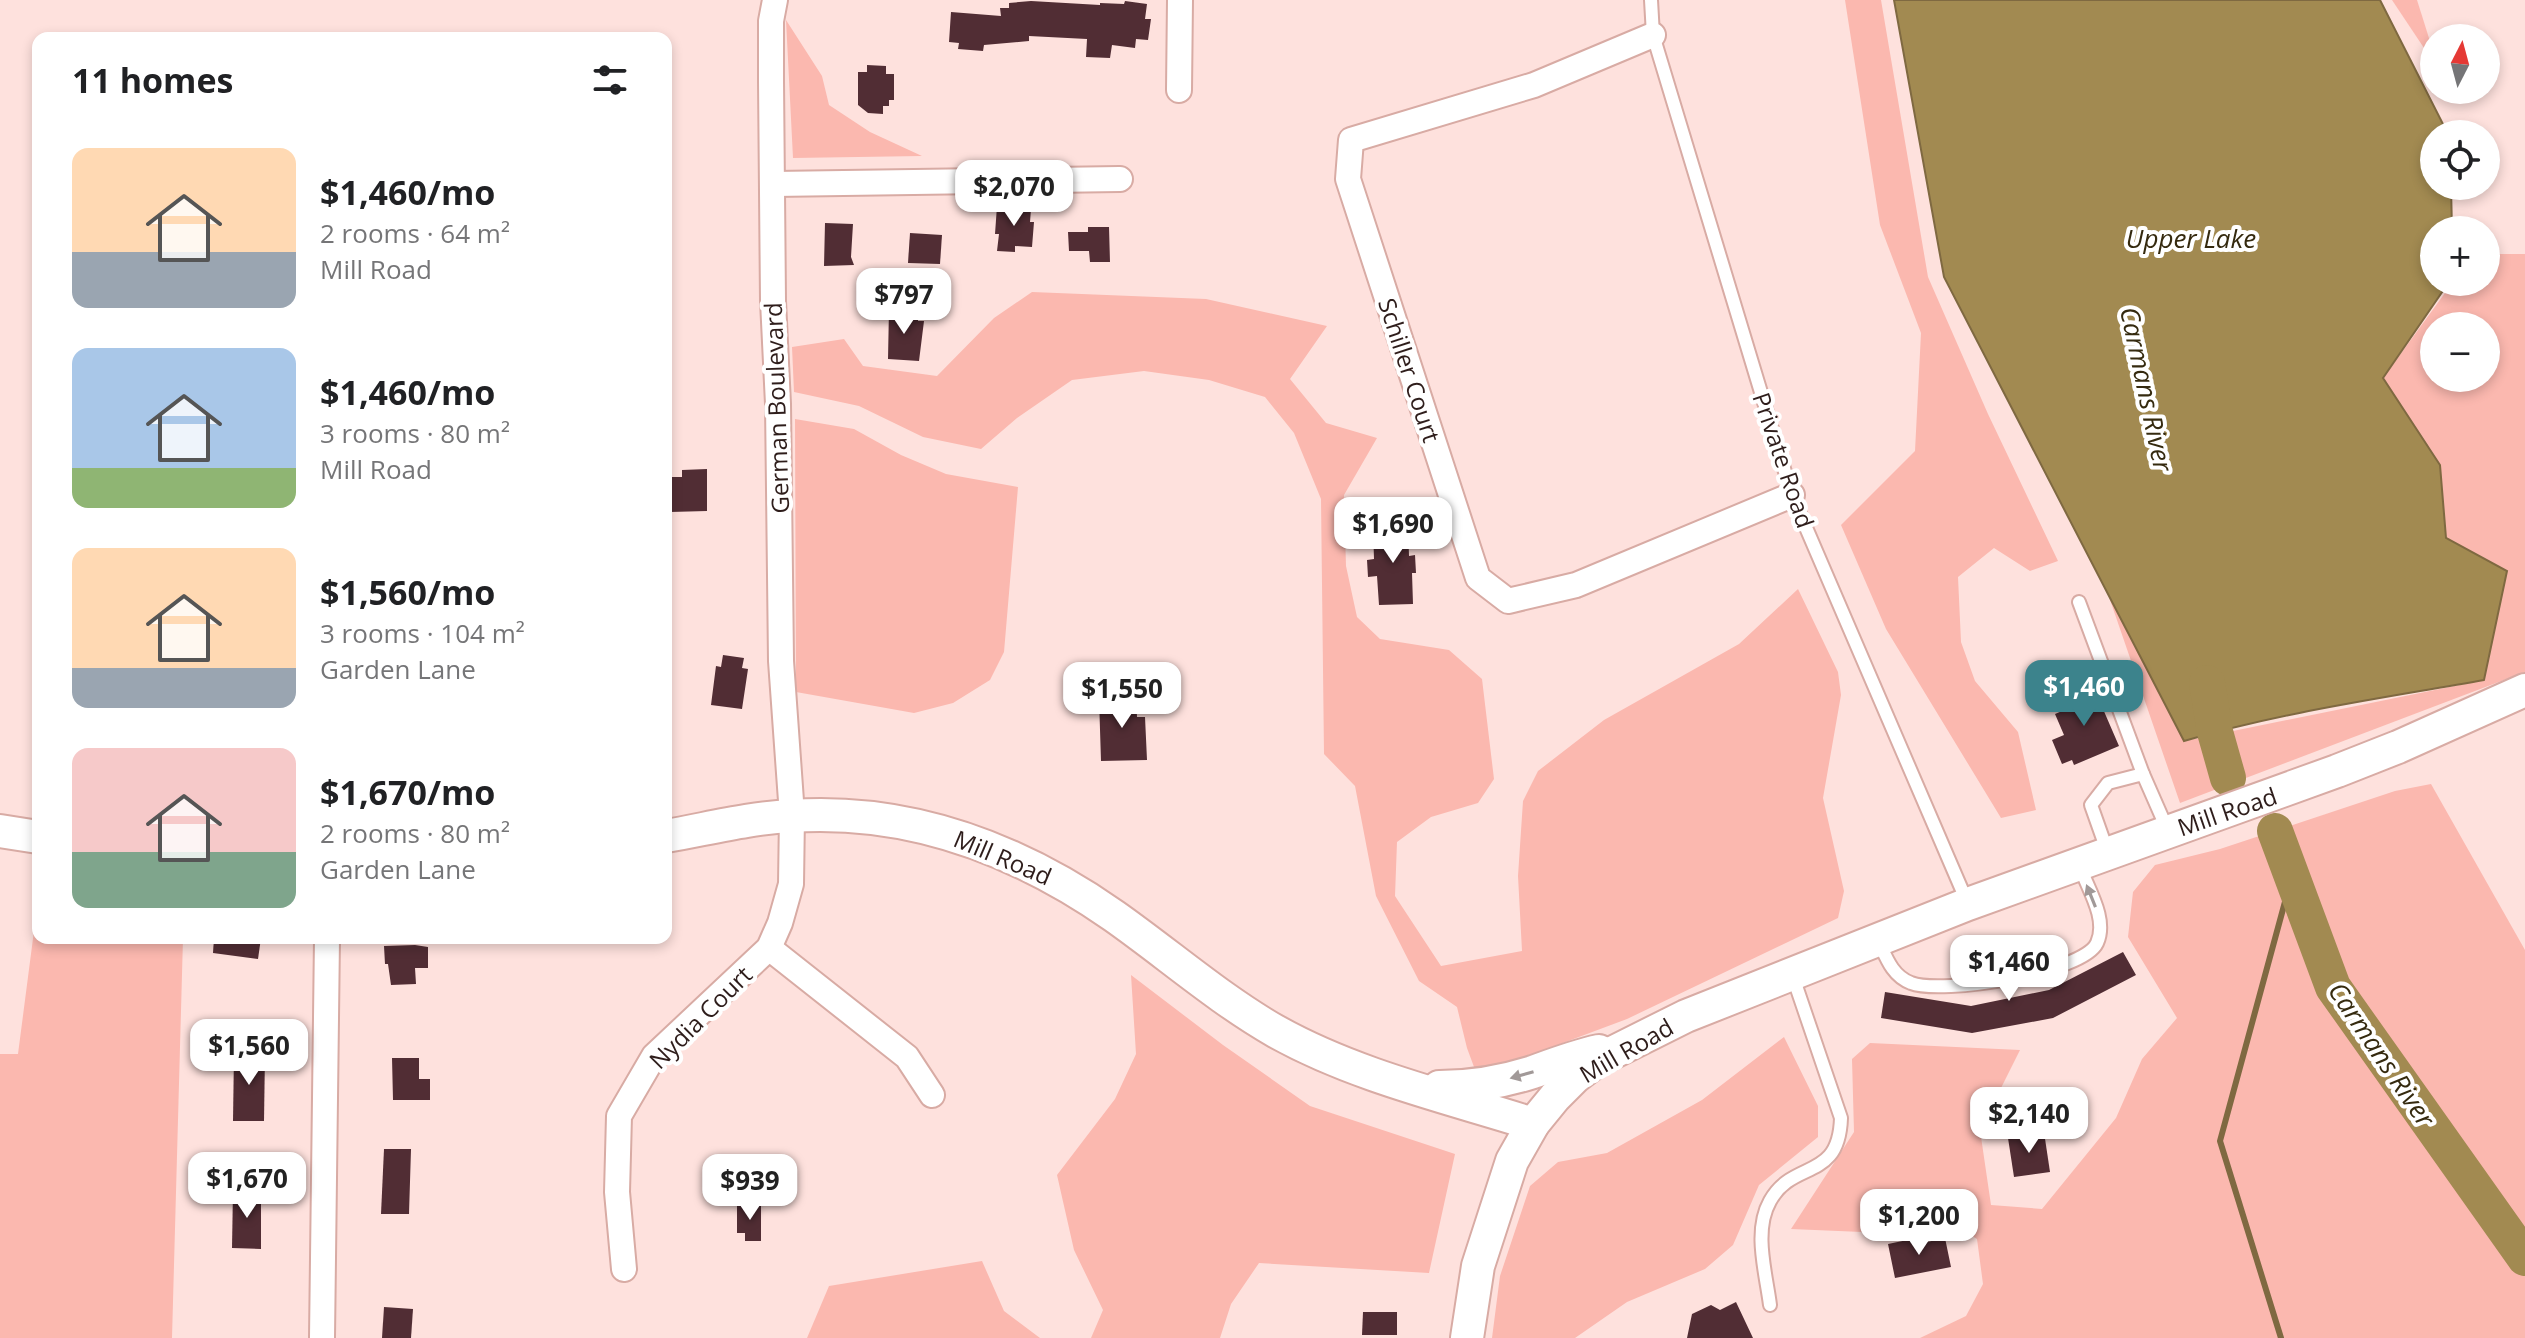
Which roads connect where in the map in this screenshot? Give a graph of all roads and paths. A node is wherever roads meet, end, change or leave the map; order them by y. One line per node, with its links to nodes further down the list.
1 (775, 0): 7 (street, German Boulevard)
2 (1180, 0): 5 (street)
3 (1651, 0): 4 (lane, Private Road)
4 (1653, 35): 8 (lane, Private Road); 8 (street, Schiller Court)
5 (1179, 90)
6 (1120, 179): 7 (street)
7 (774, 184): 12 (street, German Boulevard)
8 (1792, 495): 18 (lane, Private Road)
9 (2079, 602): 11 (lane)
10 (2525, 690): 14 (main road, Mill Road)
11 (2143, 774): 14 (lane); 17 (lane)
12 (792, 815): 15 (main road, Mill Road); 21 (street, Nydia Court); 24 (main road, Mill Road)
13 (0, 831): 16 (main road)
14 (2168, 832): 17 (main road, Mill Road)
15 (672, 835)
16 (32, 836)
17 (2093, 858): 18 (main road, Mill Road); 19 (lane, one-way to 17)
18 (1968, 904): 19 (main road, Mill Road)
19 (1878, 940): 22 (main road, Mill Road)
20 (327, 944): 29 (street)
21 (769, 948): 25 (street); 27 (street, Nydia Court)
22 (1792, 974): 23 (main road, Mill Road); 28 (lane)
23 (1623, 1046): 24 (main road, one-way to 24); 26 (main road, Mill Road)
24 (1411, 1087): 26 (main road, Mill Road)
25 (932, 1095)
26 (1533, 1124): 30 (main road)
27 (624, 1269)
28 (1770, 1305)
29 (322, 1338)
30 (1467, 1338)

